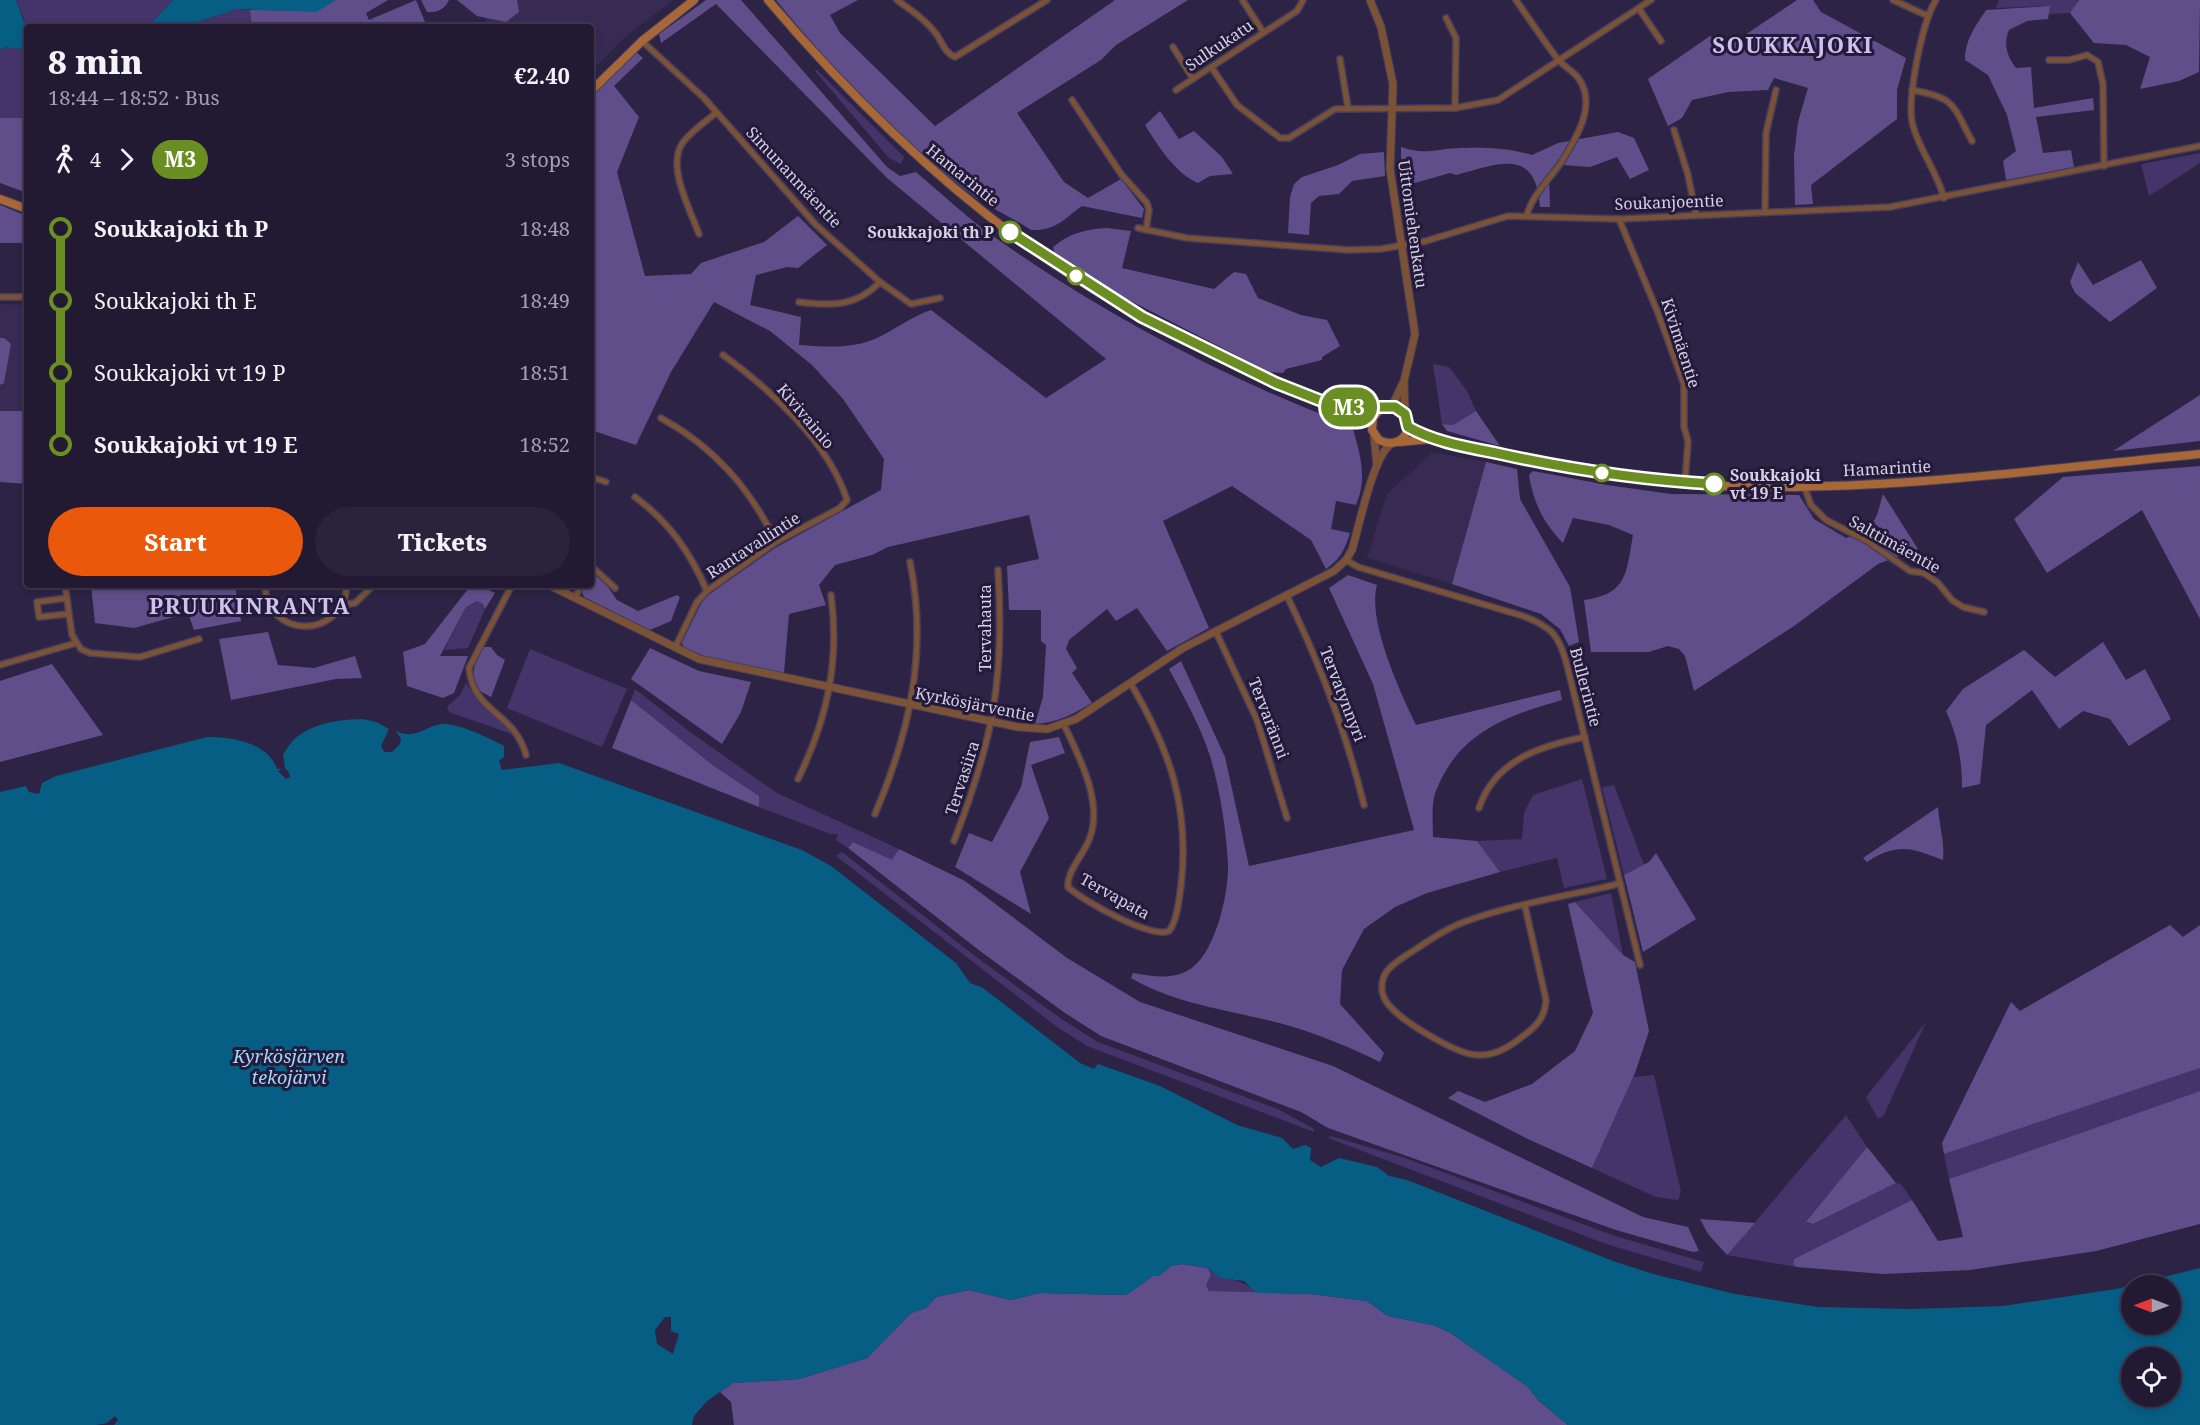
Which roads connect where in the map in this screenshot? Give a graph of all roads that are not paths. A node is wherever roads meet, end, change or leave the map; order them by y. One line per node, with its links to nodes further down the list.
1 (694, 0): 16 (main road)
2 (768, 0): 55 (main road, Hamarintie)
3 (897, 0): 4 (street)
4 (1047, 0)
5 (1303, 0): 15 (street, Sulkukatu)
6 (1370, 0): 31 (street, Uittomiehenkatu)
7 (1516, 0): 20 (street)
8 (1651, 0): 12 (street)
9 (1893, 0): 13 (street)
10 (1936, 0): 13 (street)
11 (1242, 1): 15 (street)
12 (1639, 9): 17 (street); 20 (street)
13 (1928, 16): 27 (street)
14 (1446, 18): 30 (street)
15 (1263, 32): 22 (street, Sulkukatu)
16 (642, 41): 24 (main road); 32 (street, Simunanmäentie)
17 (1660, 41)
18 (1173, 47): 23 (street)
19 (1340, 59): 29 (street)
20 (1557, 60): 30 (street); 41 (street)
21 (2049, 60): 36 (street)
22 (1212, 68): 23 (street, Sulkukatu); 29 (street)
23 (1193, 79): 25 (street, Sulkukatu)
24 (594, 88)
25 (1176, 90)
26 (1776, 90): 40 (street)
27 (1912, 90): 34 (street); 37 (street)
28 (1072, 100): 45 (street)
29 (1348, 108): 31 (street)
30 (1455, 108): 31 (street)
31 (1393, 109): 47 (street, Uittomiehenkatu)
32 (716, 113): 46 (street); 48 (street, Simunanmäentie)
33 (1674, 130): 42 (street)
34 (1972, 141)
35 (2200, 146): 36 (street, Soukanjoentie)
36 (2104, 166): 37 (street, Soukanjoentie)
37 (1944, 198): 40 (street, Soukanjoentie)
38 (0, 199): 39 (main road)
39 (24, 208)
40 (1765, 212): 42 (street, Soukanjoentie)
41 (1527, 215): 43 (street, Soukanjoentie); 47 (street, Soukanjoentie)
42 (1696, 215): 43 (street, Soukanjoentie)
43 (1618, 219): 68 (street, Kivimäentie)
44 (1138, 228): 45 (street, Soukanjoentie)
45 (1146, 230): 47 (street, Soukanjoentie)
46 (699, 234)
47 (1402, 246): 54 (street, Uittomiehenkatu)
48 (880, 282): 51 (street, Simunanmäentie); 52 (street)
49 (0, 297): 50 (street)
50 (24, 297)
51 (940, 298)
52 (799, 302)
53 (723, 355): 71 (street, Kivivainio)
54 (1404, 381): 56 (street, Uittomiehenkatu); 57 (street, Uittomiehenkatu)
55 (1337, 407): 56 (main road, Hamarintie); 59 (main road, Hamarintie)
56 (1385, 407): 57 (main road); 59 (main road)
57 (1405, 414): 60 (main road)
58 (661, 418): 72 (street)
59 (1371, 423): 61 (main road)
60 (1408, 427): 62 (main road, Hamarintie); 63 (main road)
61 (1374, 436): 63 (main road); 65 (street)
62 (1434, 439): 63 (main road, Hamarintie); 68 (main road, Hamarintie)
63 (1394, 443): 65 (street)
64 (2200, 454): 69 (main road, Hamarintie)
65 (1377, 467): 73 (street)
66 (594, 478): 67 (street)
67 (606, 482)
68 (1685, 482): 69 (main road, Hamarintie)
69 (1804, 486): 91 (street, Salttimäentie)
70 (634, 497): 85 (street)
71 (840, 508): 72 (street, Rantavallintie)
72 (776, 542): 85 (street, Rantavallintie)
73 (1346, 560): 87 (street, Kyrkösjärventie); 103 (street, Bullerintie)
74 (910, 561): 100 (street)
75 (594, 569): 84 (street)
76 (998, 570): 101 (street, Tervahauta)
77 (65, 588): 88 (street)
78 (266, 588): 90 (street)
79 (346, 588): 90 (street)
80 (371, 588): 90 (street)
81 (510, 588): 104 (street)
82 (555, 588): 89 (street, Kyrkösjärventie)
83 (580, 588): 89 (street)
84 (615, 588)
85 (707, 591): 96 (street, Rantavallintie)
86 (831, 595): 99 (street)
87 (1287, 596): 93 (street, Kyrkösjärventie); 106 (street, Tervatynnyri)
88 (66, 598): 92 (street); 92 (street)
89 (575, 598): 96 (street, Kyrkösjärventie)
90 (343, 605)
91 (1984, 612)
92 (68, 614): 95 (street)
93 (1216, 632): 98 (street, Kyrkösjärventie); 109 (street, Tervaränni)
94 (199, 639): 95 (street)
95 (75, 643): 97 (street)
96 (675, 648): 99 (street, Kyrkösjärventie)
97 (0, 665)
98 (1131, 684): 102 (street, Kyrkösjärventie); 102 (street, Tervapata)
99 (830, 688): 100 (street, Kyrkösjärventie); 105 (street)
100 (911, 705): 101 (street, Kyrkösjärventie); 108 (street)
101 (993, 722): 102 (street, Kyrkösjärventie); 110 (street, Tervasiira)
102 (1064, 725)
103 (1585, 737): 107 (street); 111 (street, Bullerintie)
104 (526, 755)
105 (798, 779)
106 (1364, 805)
107 (1479, 808)
108 (875, 814)
109 (1287, 818)
110 (954, 841)
111 (1620, 883): 112 (street); 113 (street, Bullerintie)
112 (1525, 906): 112 (street)
113 (1640, 965)

